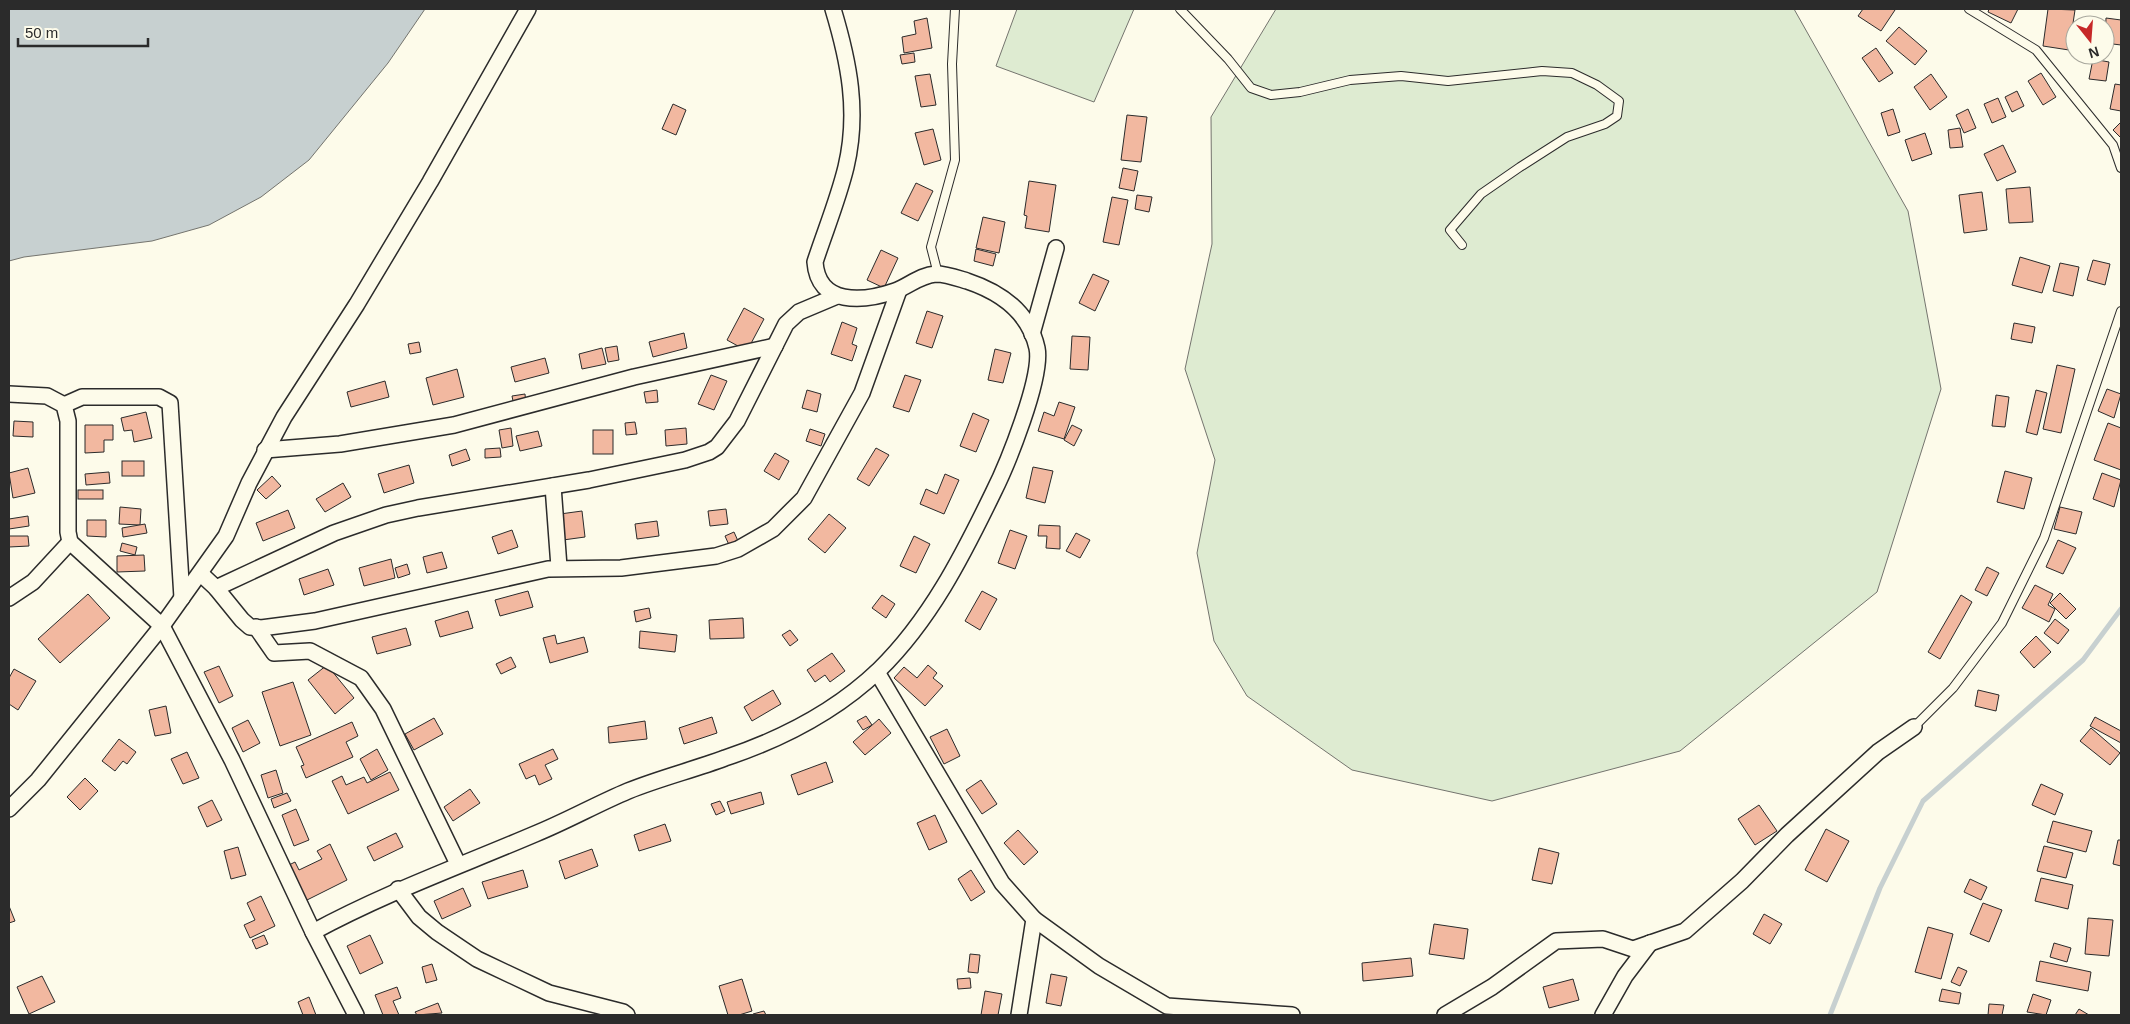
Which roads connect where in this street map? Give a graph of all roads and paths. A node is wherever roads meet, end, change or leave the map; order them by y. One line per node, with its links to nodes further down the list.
1 (528, 9): 19 (street)
2 (833, 9): 10 (street)
3 (954, 9): 9 (lane)
4 (1180, 9): 7 (lane)
5 (1969, 9): 6 (lane)
6 (2121, 168)
7 (1462, 246)
8 (1056, 248): 15 (street)
9 (938, 274): 12 (street); 15 (street)
10 (818, 281): 11 (street); 13 (street)
11 (837, 296): 12 (street); 13 (street)
12 (889, 300): 22 (street)
13 (810, 306): 16 (street)
14 (2121, 311): 30 (lane)
15 (1032, 334): 29 (street)
16 (775, 346): 19 (street); 20 (street)
17 (9, 394): 18 (street)
18 (64, 405): 21 (street); 26 (street)
19 (265, 450): 23 (street)
20 (553, 486): 22 (street); 24 (street)
21 (70, 542): 25 (street); 27 (street)
22 (559, 567): 28 (street)
23 (201, 574): 24 (street); 26 (street)
24 (216, 588): 28 (street)
25 (9, 598)
26 (182, 598): 27 (street)
27 (162, 626): 31 (street); 35 (street)
28 (256, 627): 32 (street)
29 (877, 672): 32 (street); 34 (street)
30 (1914, 727): 36 (street)
31 (9, 809)
32 (458, 864): 33 (street)
33 (398, 889): 35 (street); 38 (street)
34 (1034, 919): 39 (street); 40 (street)
35 (313, 932): 37 (street)
36 (1650, 943): 41 (street); 42 (street)
37 (356, 1015)
38 (627, 1015)
39 (1019, 1015)
40 (1292, 1015)
41 (1445, 1015)
42 (1603, 1015)

